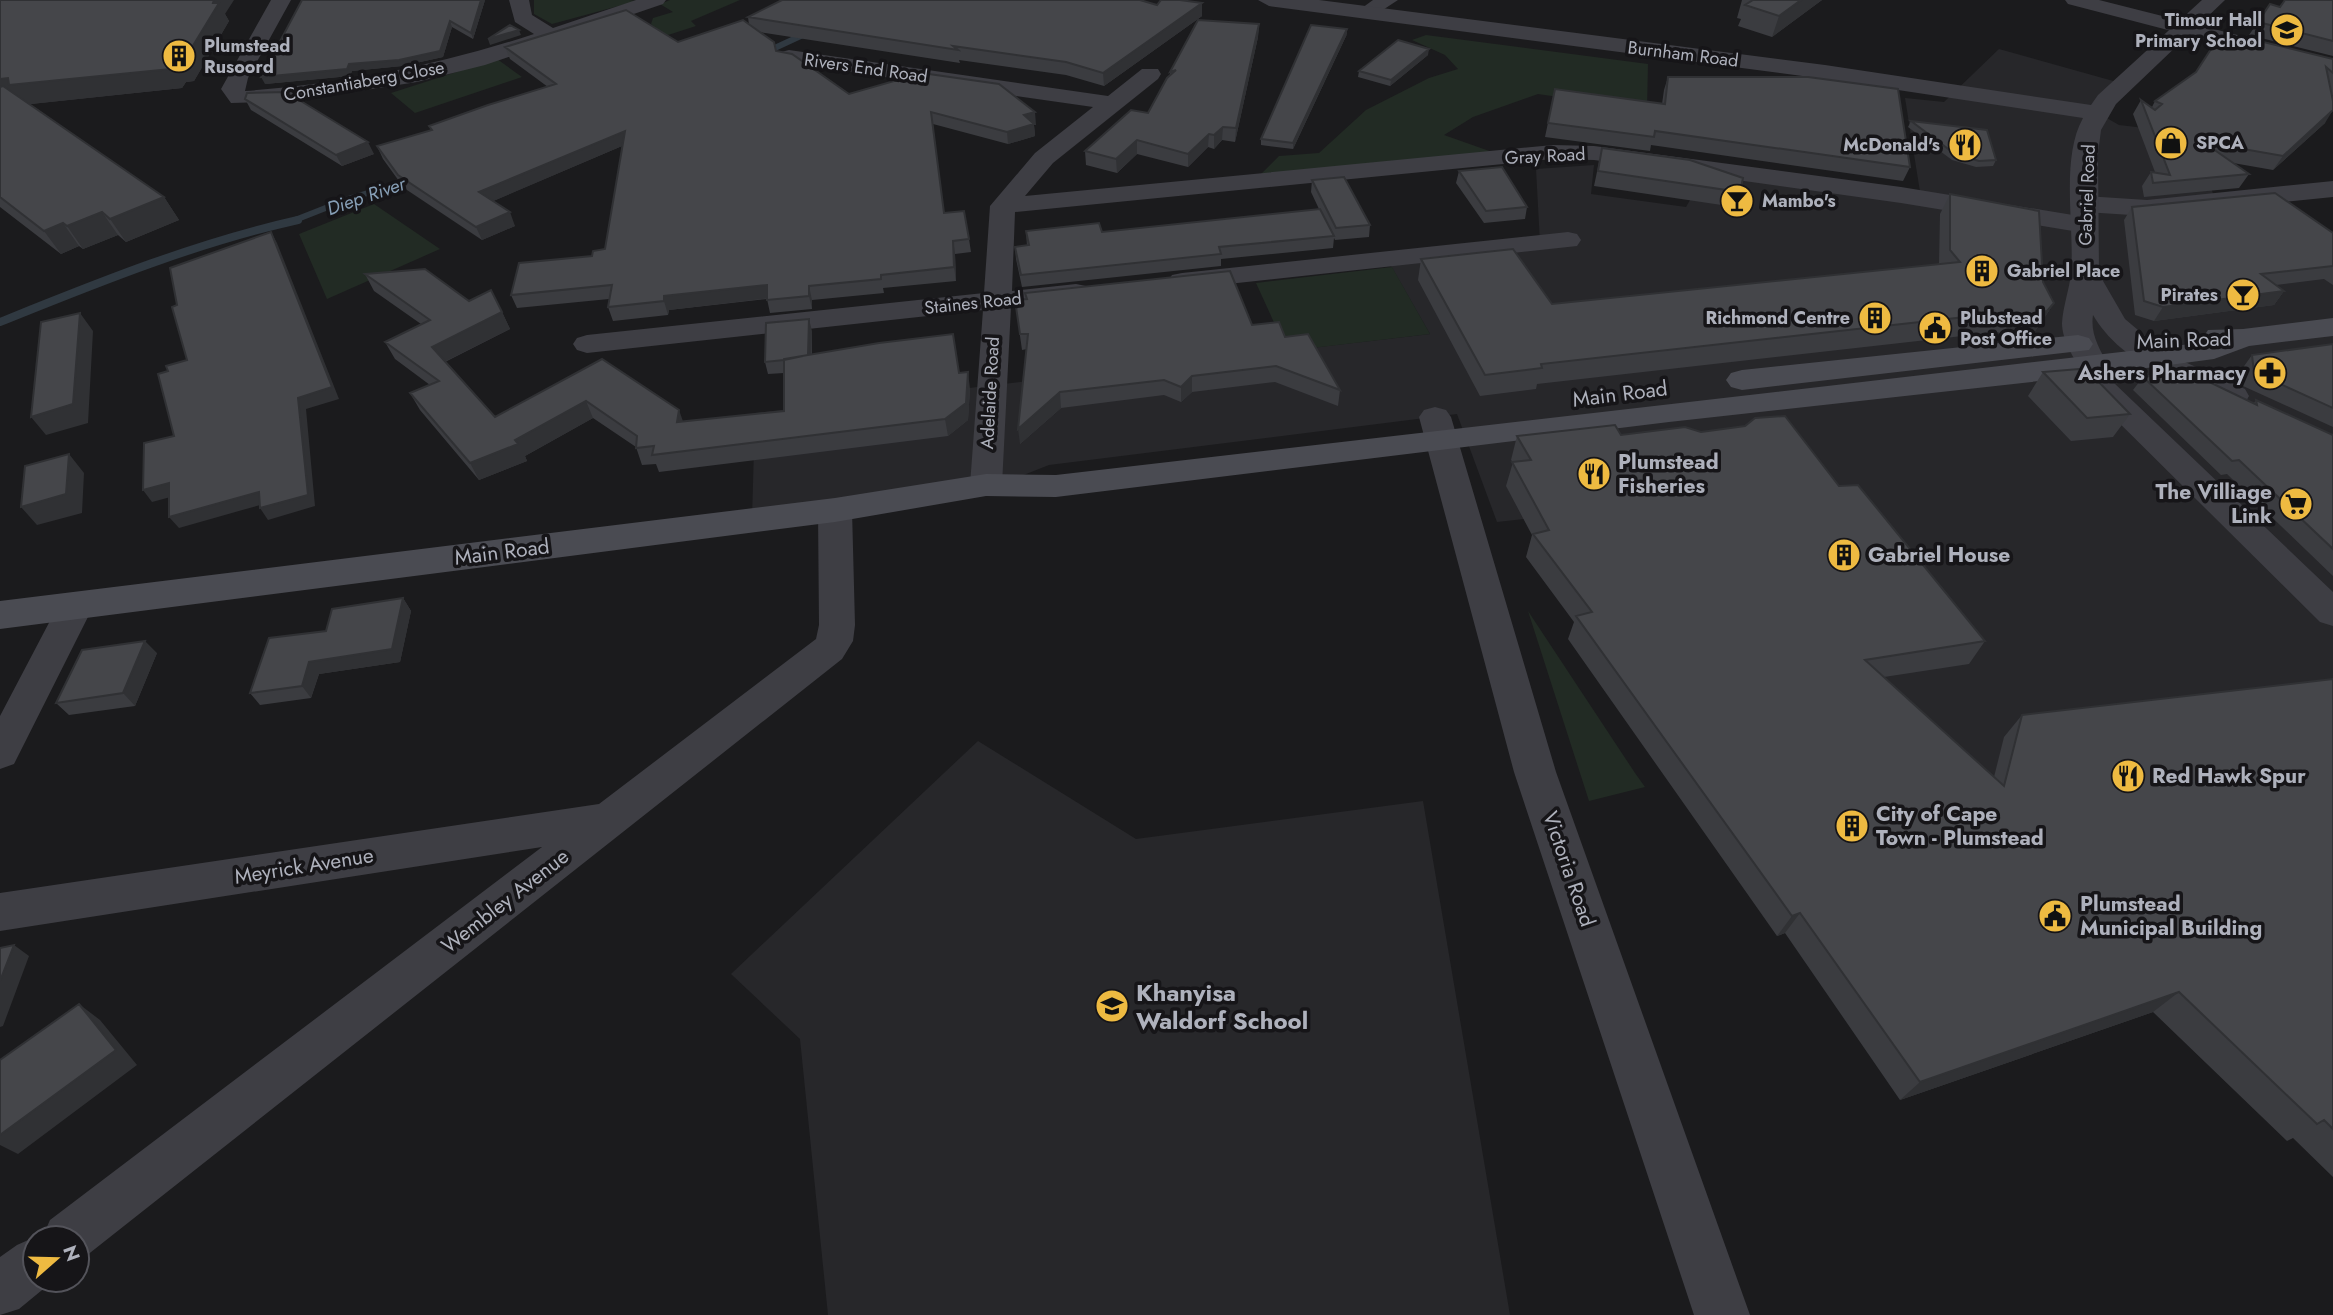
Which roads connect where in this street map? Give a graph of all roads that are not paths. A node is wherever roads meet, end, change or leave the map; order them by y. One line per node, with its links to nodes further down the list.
1 (281, 0): 10 (street, Constantiaberg Close)
2 (519, 0): 10 (street)
3 (656, 0): 10 (street, Constantiaberg Close)
4 (1269, 0): 8 (street, Burnham Road)
5 (1388, 0): 8 (street)
6 (2075, 0): 9 (street)
7 (2214, 0): 9 (street, Gabriel Road)
8 (1366, 13): 15 (street, Burnham Road)
9 (2184, 28): 12 (street); 15 (street, Gabriel Road)
10 (550, 35)
11 (789, 57): 14 (street, Rivers End Road)
12 (2333, 66)
13 (1150, 74): 14 (street)
14 (1110, 103): 17 (street)
15 (2096, 113): 18 (street, Gabriel Road)
16 (2333, 189): 18 (street, Gray Road)
17 (1003, 206): 18 (street, Gray Road); 23 (street, Adelaide Road)
18 (2085, 215): 20 (street, Gabriel Road)
19 (1568, 240): 21 (street)
20 (2085, 274): 26 (street, Gabriel Road); 28 (street, Gabriel Road)
21 (1151, 284)
22 (1099, 289): 23 (street, Staines Road)
23 (995, 301): 27 (street, Staines Road); 32 (street, Adelaide Road)
24 (2333, 327): 25 (main road, Main Road)
25 (2243, 338): 26 (main road, Main Road); 29 (main road, Main Road)
26 (2130, 341): 28 (main road, Main Road); 29 (street, Gabriel Road)
27 (587, 344)
28 (2088, 355): 29 (main road, Main Road); 31 (main road, Main Road); 35 (street)
29 (2156, 358): 30 (street)
30 (2262, 409)
31 (1438, 429): 32 (main road, Main Road); 43 (street, Victoria Road)
32 (994, 484): 33 (main road, Main Road)
33 (835, 510): 34 (main road, Main Road); 38 (street, Wembley Avenue)
34 (75, 607): 36 (main road, Main Road); 37 (street)
35 (2333, 612)
36 (0, 615)
37 (0, 753)
38 (609, 820): 39 (street, Meyrick Avenue); 40 (street, Wembley Avenue)
39 (0, 912)
40 (86, 1224)
41 (21, 1274): 42 (street)
42 (0, 1290)
43 (1722, 1315)

